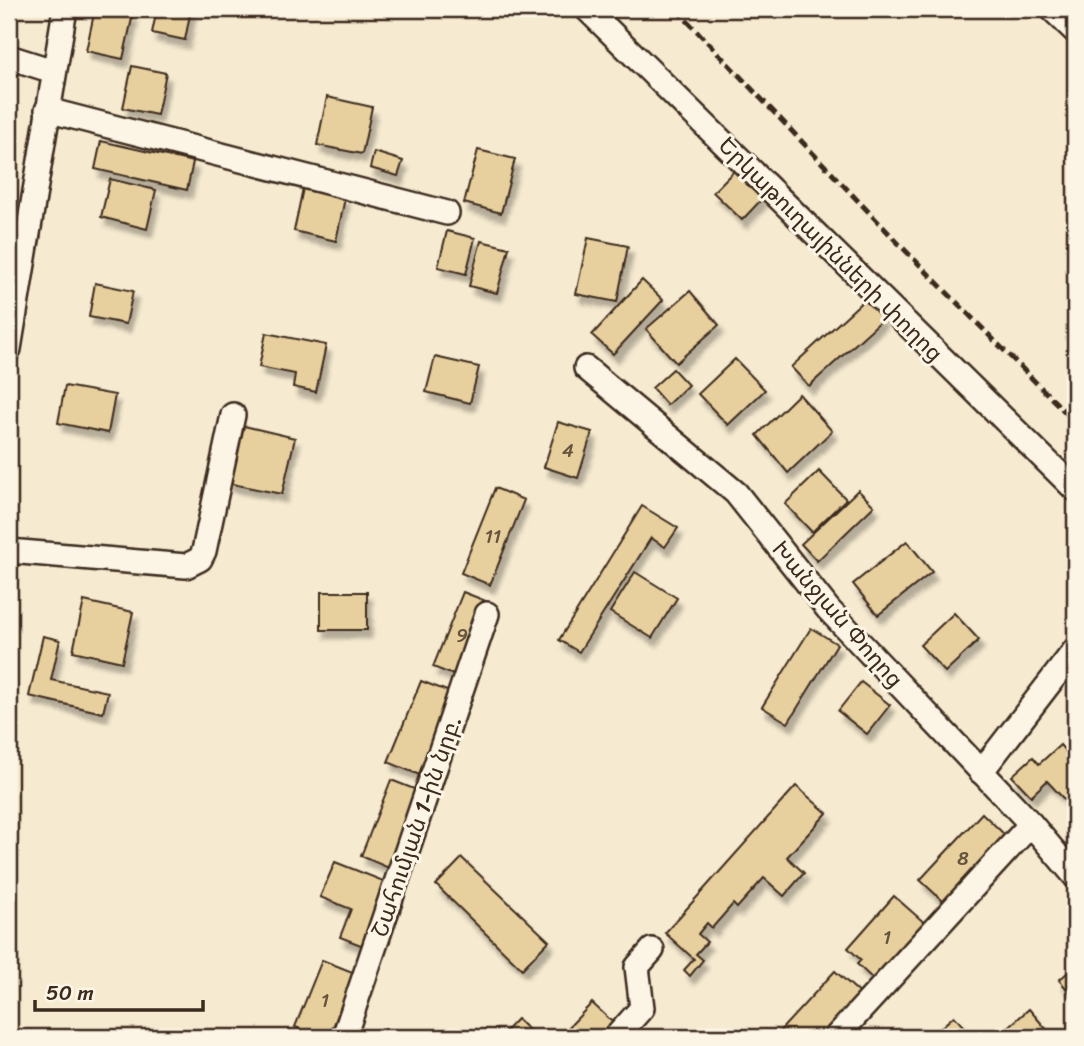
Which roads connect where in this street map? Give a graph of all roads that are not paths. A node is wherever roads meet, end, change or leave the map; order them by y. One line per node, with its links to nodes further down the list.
1 (65, 9): 6 (street)
2 (587, 9): 12 (street, Երկաթուղայինների փողոց)
3 (1052, 9): 4 (street)
4 (1075, 31)
5 (9, 57): 6 (street)
6 (53, 71): 7 (street)
7 (47, 110): 8 (street); 9 (street)
8 (447, 213)
9 (9, 349)
10 (586, 368): 16 (street, Խանջյան Փողոց)
11 (233, 415): 13 (street)
12 (1075, 489)
13 (9, 551)
14 (487, 614): 20 (street, Շահումյան 1-ին նրբ.)
15 (1075, 650): 16 (street)
16 (981, 772): 17 (street, Խանջյան Փողոց)
17 (1031, 824): 18 (street, Խանջյան Փողոց); 22 (street)
18 (1075, 876)
19 (652, 950): 21 (street)
20 (344, 1037)
21 (616, 1037)
22 (836, 1037)

